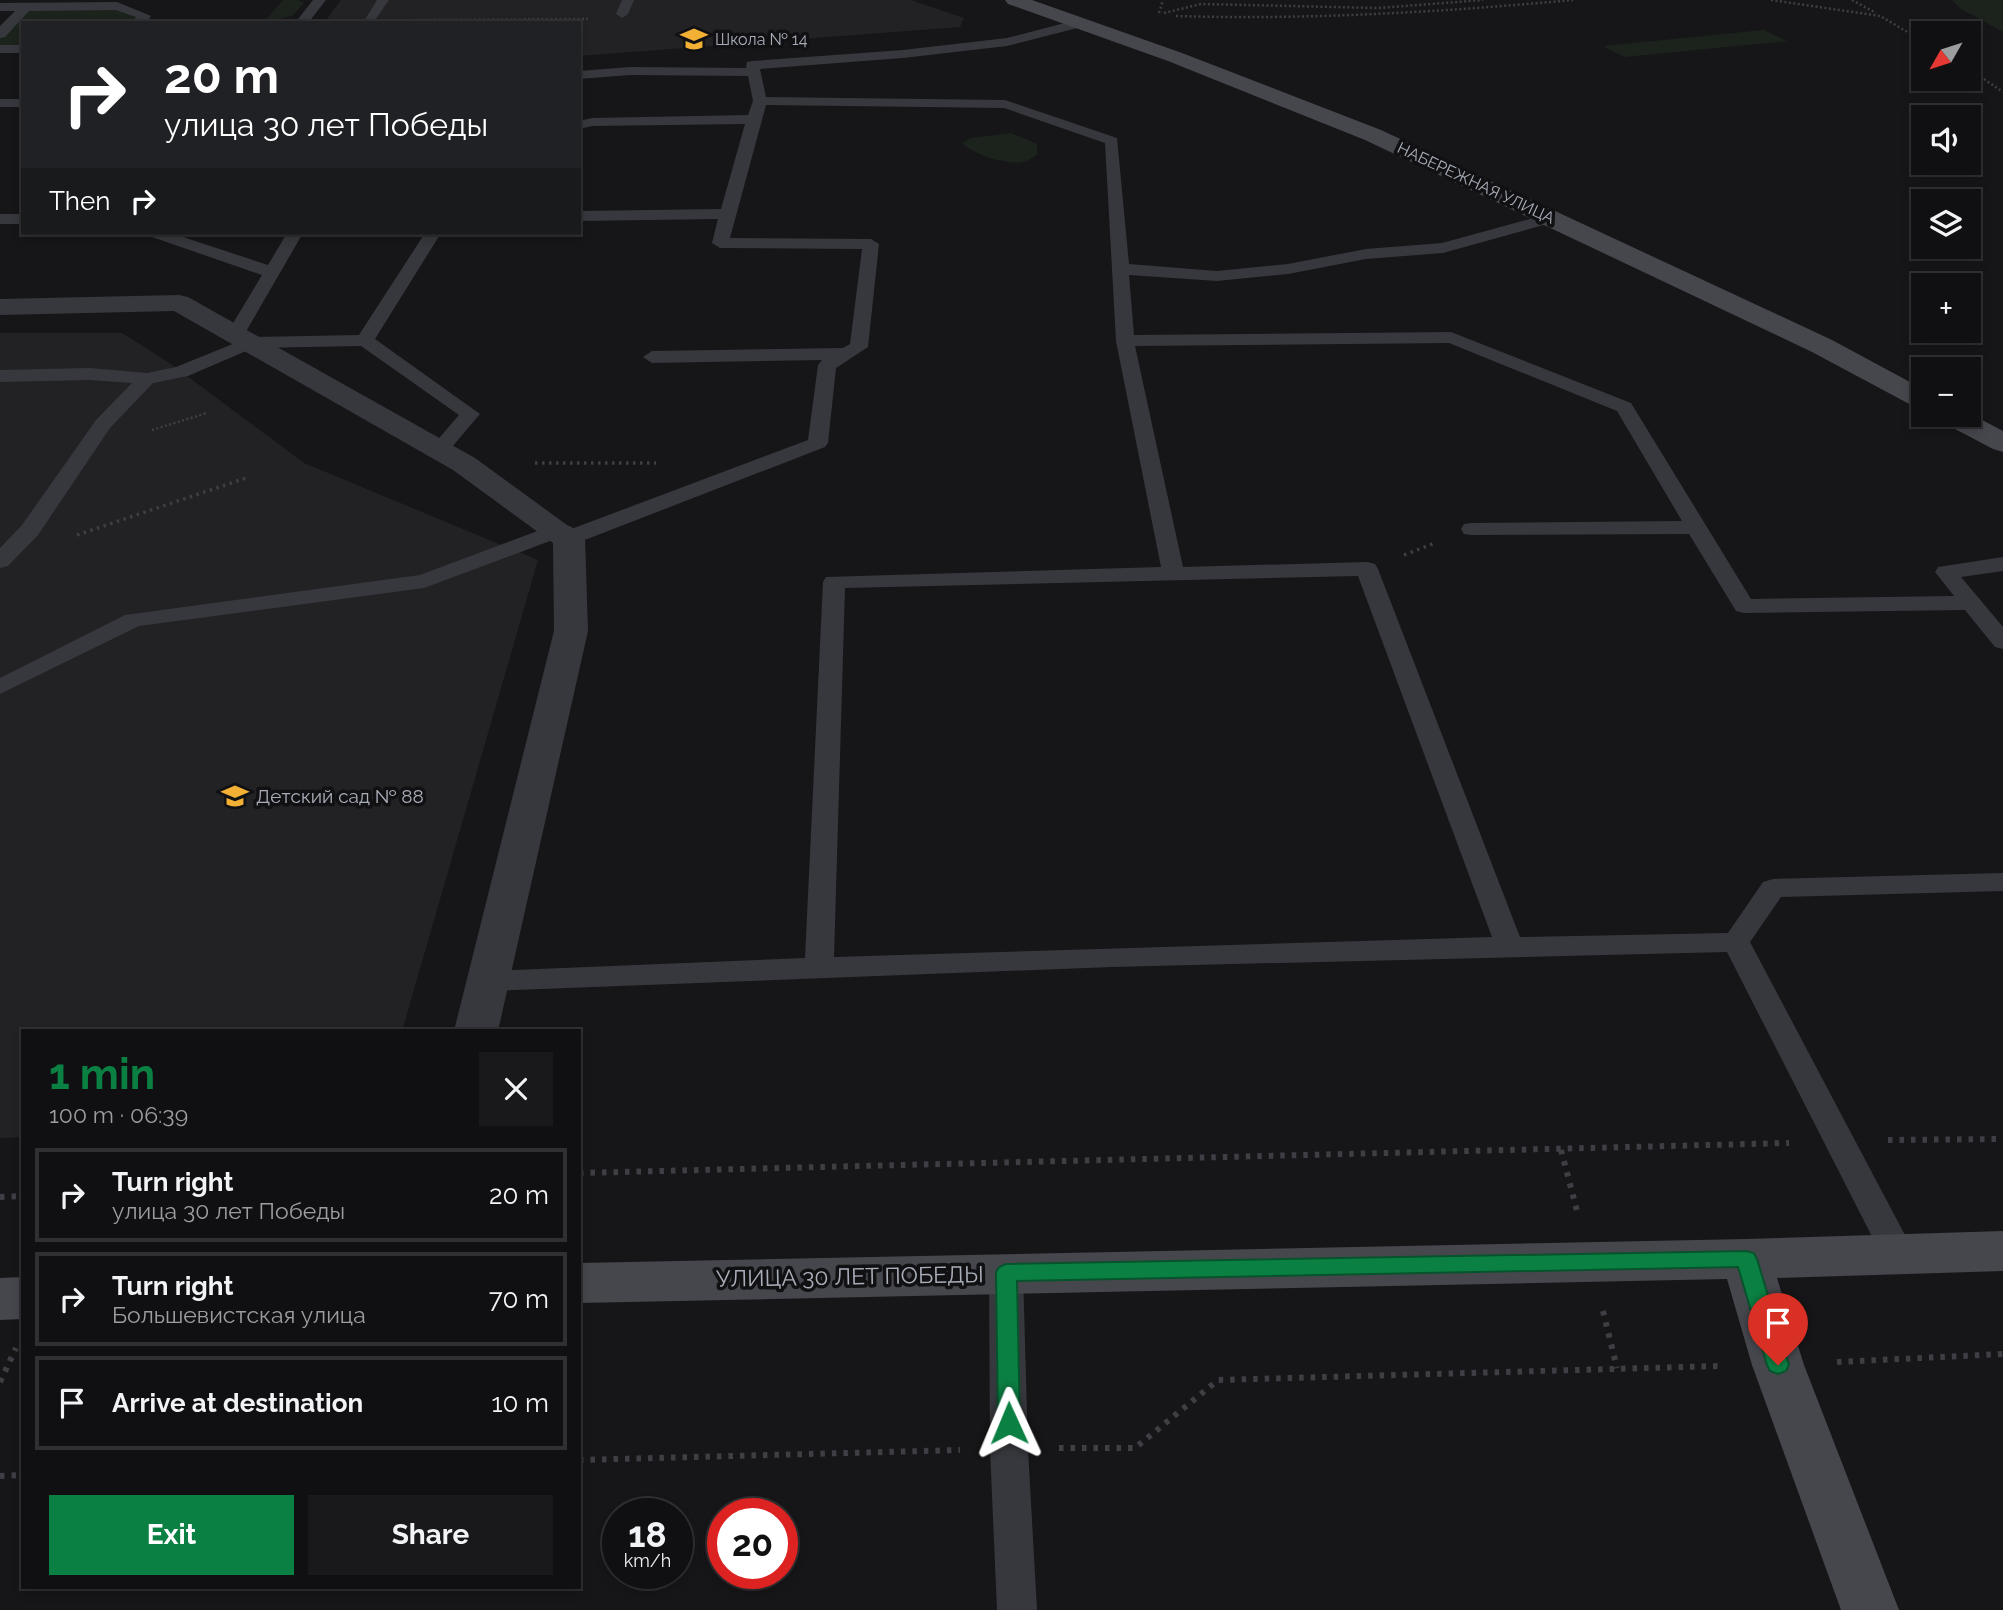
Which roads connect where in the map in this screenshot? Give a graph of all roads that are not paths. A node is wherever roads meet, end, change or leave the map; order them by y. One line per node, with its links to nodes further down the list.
1 (320, 0): 9 (lane)
2 (383, 0): 10 (lane)
3 (628, 0): 7 (lane)
4 (1014, 0): 11 (street, НАБЕРЕЖНАЯ УЛИЦА)
5 (0, 7): 6 (lane)
6 (25, 7): 8 (lane); 12 (lane)
7 (622, 14)
8 (140, 21)
9 (302, 21)
10 (368, 21)
11 (1080, 23): 15 (lane); 24 (street, НАБЕРЕЖНАЯ УЛИЦА)
12 (0, 34)
13 (0, 49): 14 (lane)
14 (21, 49)
15 (754, 72): 16 (lane); 17 (lane)
16 (581, 75)
17 (760, 101): 20 (lane); 30 (lane)
18 (0, 103): 19 (lane)
19 (21, 103)
20 (754, 119): 21 (lane); 22 (lane)
21 (581, 125)
22 (728, 214): 23 (lane); 36 (lane)
23 (581, 216)
24 (1552, 218): 30 (lane); 40 (street, НАБЕРЕЖНАЯ УЛИЦА)
25 (0, 219): 26 (lane)
26 (21, 219)
27 (161, 235): 31 (lane)
28 (294, 235): 31 (lane)
29 (432, 235): 34 (lane)
30 (1121, 269): 35 (lane)
31 (271, 272): 33 (lane)
32 (0, 307): 33 (street)
33 (243, 339): 34 (lane); 39 (lane); 43 (street)
34 (365, 340): 43 (lane)
35 (1125, 341): 44 (lane); 49 (lane)
36 (848, 354): 37 (lane); 46 (lane)
37 (652, 357)
38 (0, 376): 39 (lane)
39 (147, 379): 47 (lane)
40 (1911, 394)
41 (1973, 427): 42 (street)
42 (2003, 443)
43 (452, 457): 46 (street)
44 (1695, 527): 45 (lane); 50 (lane)
45 (1472, 529)
46 (562, 535): 52 (lane); 57 (street)
47 (0, 561)
48 (2003, 564): 50 (lane)
49 (1173, 574): 55 (lane); 56 (lane)
50 (1972, 603): 51 (lane)
51 (2003, 642)
52 (0, 687)
53 (2003, 882): 54 (lane)
54 (1736, 942): 55 (lane); 60 (lane)
55 (1508, 945): 56 (lane)
56 (820, 967): 57 (lane)
57 (488, 981): 58 (street)
58 (476, 1029)
59 (2003, 1251): 60 (street, УЛИЦА 30 ЛЕТ ПОБЕДЫ)
60 (1898, 1254): 61 (street, УЛИЦА 30 ЛЕТ ПОБЕДЫ)
61 (1746, 1259): 62 (street, УЛИЦА 30 ЛЕТ ПОБЕДЫ); 67 (street)
62 (1006, 1272): 63 (street, УЛИЦА 30 ЛЕТ ПОБЕДЫ); 66 (lane)
63 (581, 1283)
64 (0, 1299): 65 (street)
65 (20, 1322)
66 (1017, 1610)
67 (1870, 1610)

